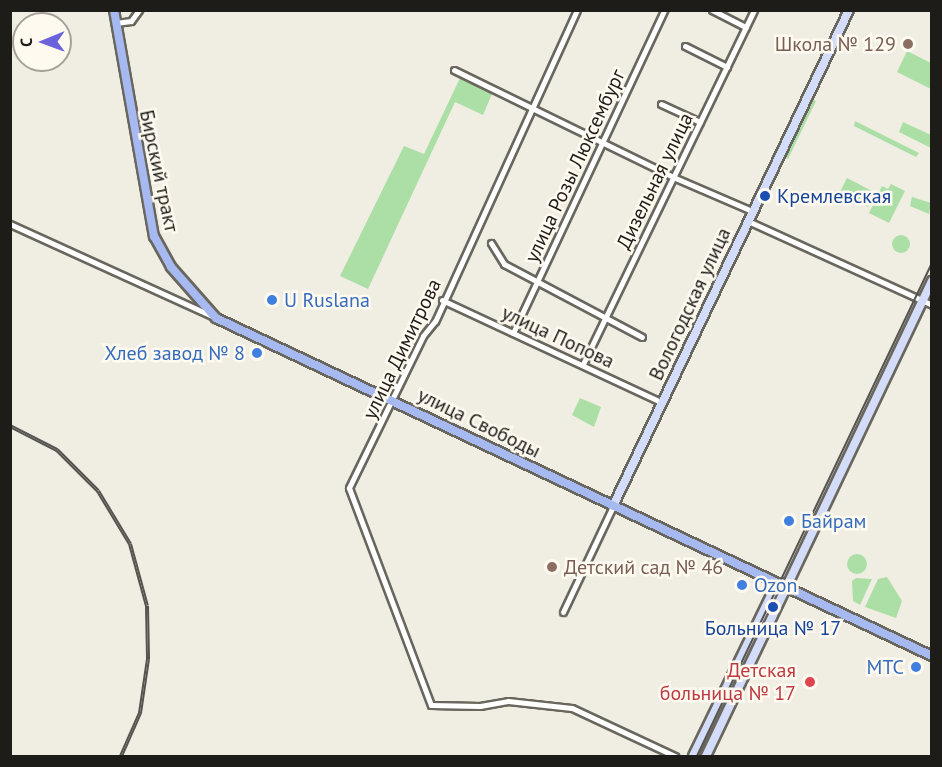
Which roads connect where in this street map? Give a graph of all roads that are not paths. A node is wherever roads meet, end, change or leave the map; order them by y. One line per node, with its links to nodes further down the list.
1 (114, 10): 8 (main road, Бирский тракт)
2 (139, 10): 8 (street)
3 (576, 10): 14 (street, улица Димитрова)
4 (664, 10): 16 (street, улица Розы Люксембург)
5 (712, 10): 9 (street)
6 (754, 10): 9 (street, Дизельная улица)
7 (849, 10): 18 (main road, Вологодская улица)
8 (116, 24): 27 (main road, Бирский тракт)
9 (746, 27): 11 (street, Дизельная улица)
10 (685, 46): 11 (street)
11 (727, 66): 15 (street, Дизельная улица)
12 (454, 70): 14 (street)
13 (661, 104): 15 (street)
14 (530, 107): 16 (street); 24 (street, улица Димитрова)
15 (700, 122): 17 (street, Дизельная улица)
16 (603, 143): 17 (street); 22 (street, улица Розы Люксембург)
17 (673, 177): 18 (street); 28 (street, Дизельная улица)
18 (752, 211): 19 (main road, Вологодская улица)
19 (747, 221): 25 (street); 33 (main road, Вологодская улица)
20 (10, 224): 27 (street, улица Свободы)
21 (491, 243): 22 (street)
22 (538, 281): 28 (street); 29 (street, улица Розы Люксембург)
23 (932, 281): 25 (main road)
24 (442, 300): 29 (street, улица Попова); 32 (street, улица Димитрова)
25 (922, 301): 26 (street); 36 (main road)
26 (932, 305)
27 (216, 318): 32 (main road, улица Свободы)
28 (605, 319): 30 (street); 31 (street, Дизельная улица)
29 (513, 333): 31 (street, улица Попова)
30 (642, 337)
31 (583, 364): 33 (street, улица Попова)
32 (393, 401): 34 (main road, улица Свободы); 39 (street, улица Димитрова)
33 (662, 402): 34 (main road, Вологодская улица)
34 (613, 506): 35 (main road, улица Свободы); 37 (street, Вологодская улица)
35 (777, 583): 36 (main road, улица Свободы); 40 (main road)
36 (788, 585): 38 (main road, улица Свободы); 41 (main road)
37 (563, 612)
38 (932, 656)
39 (675, 756)
40 (693, 756)
41 (706, 756)

